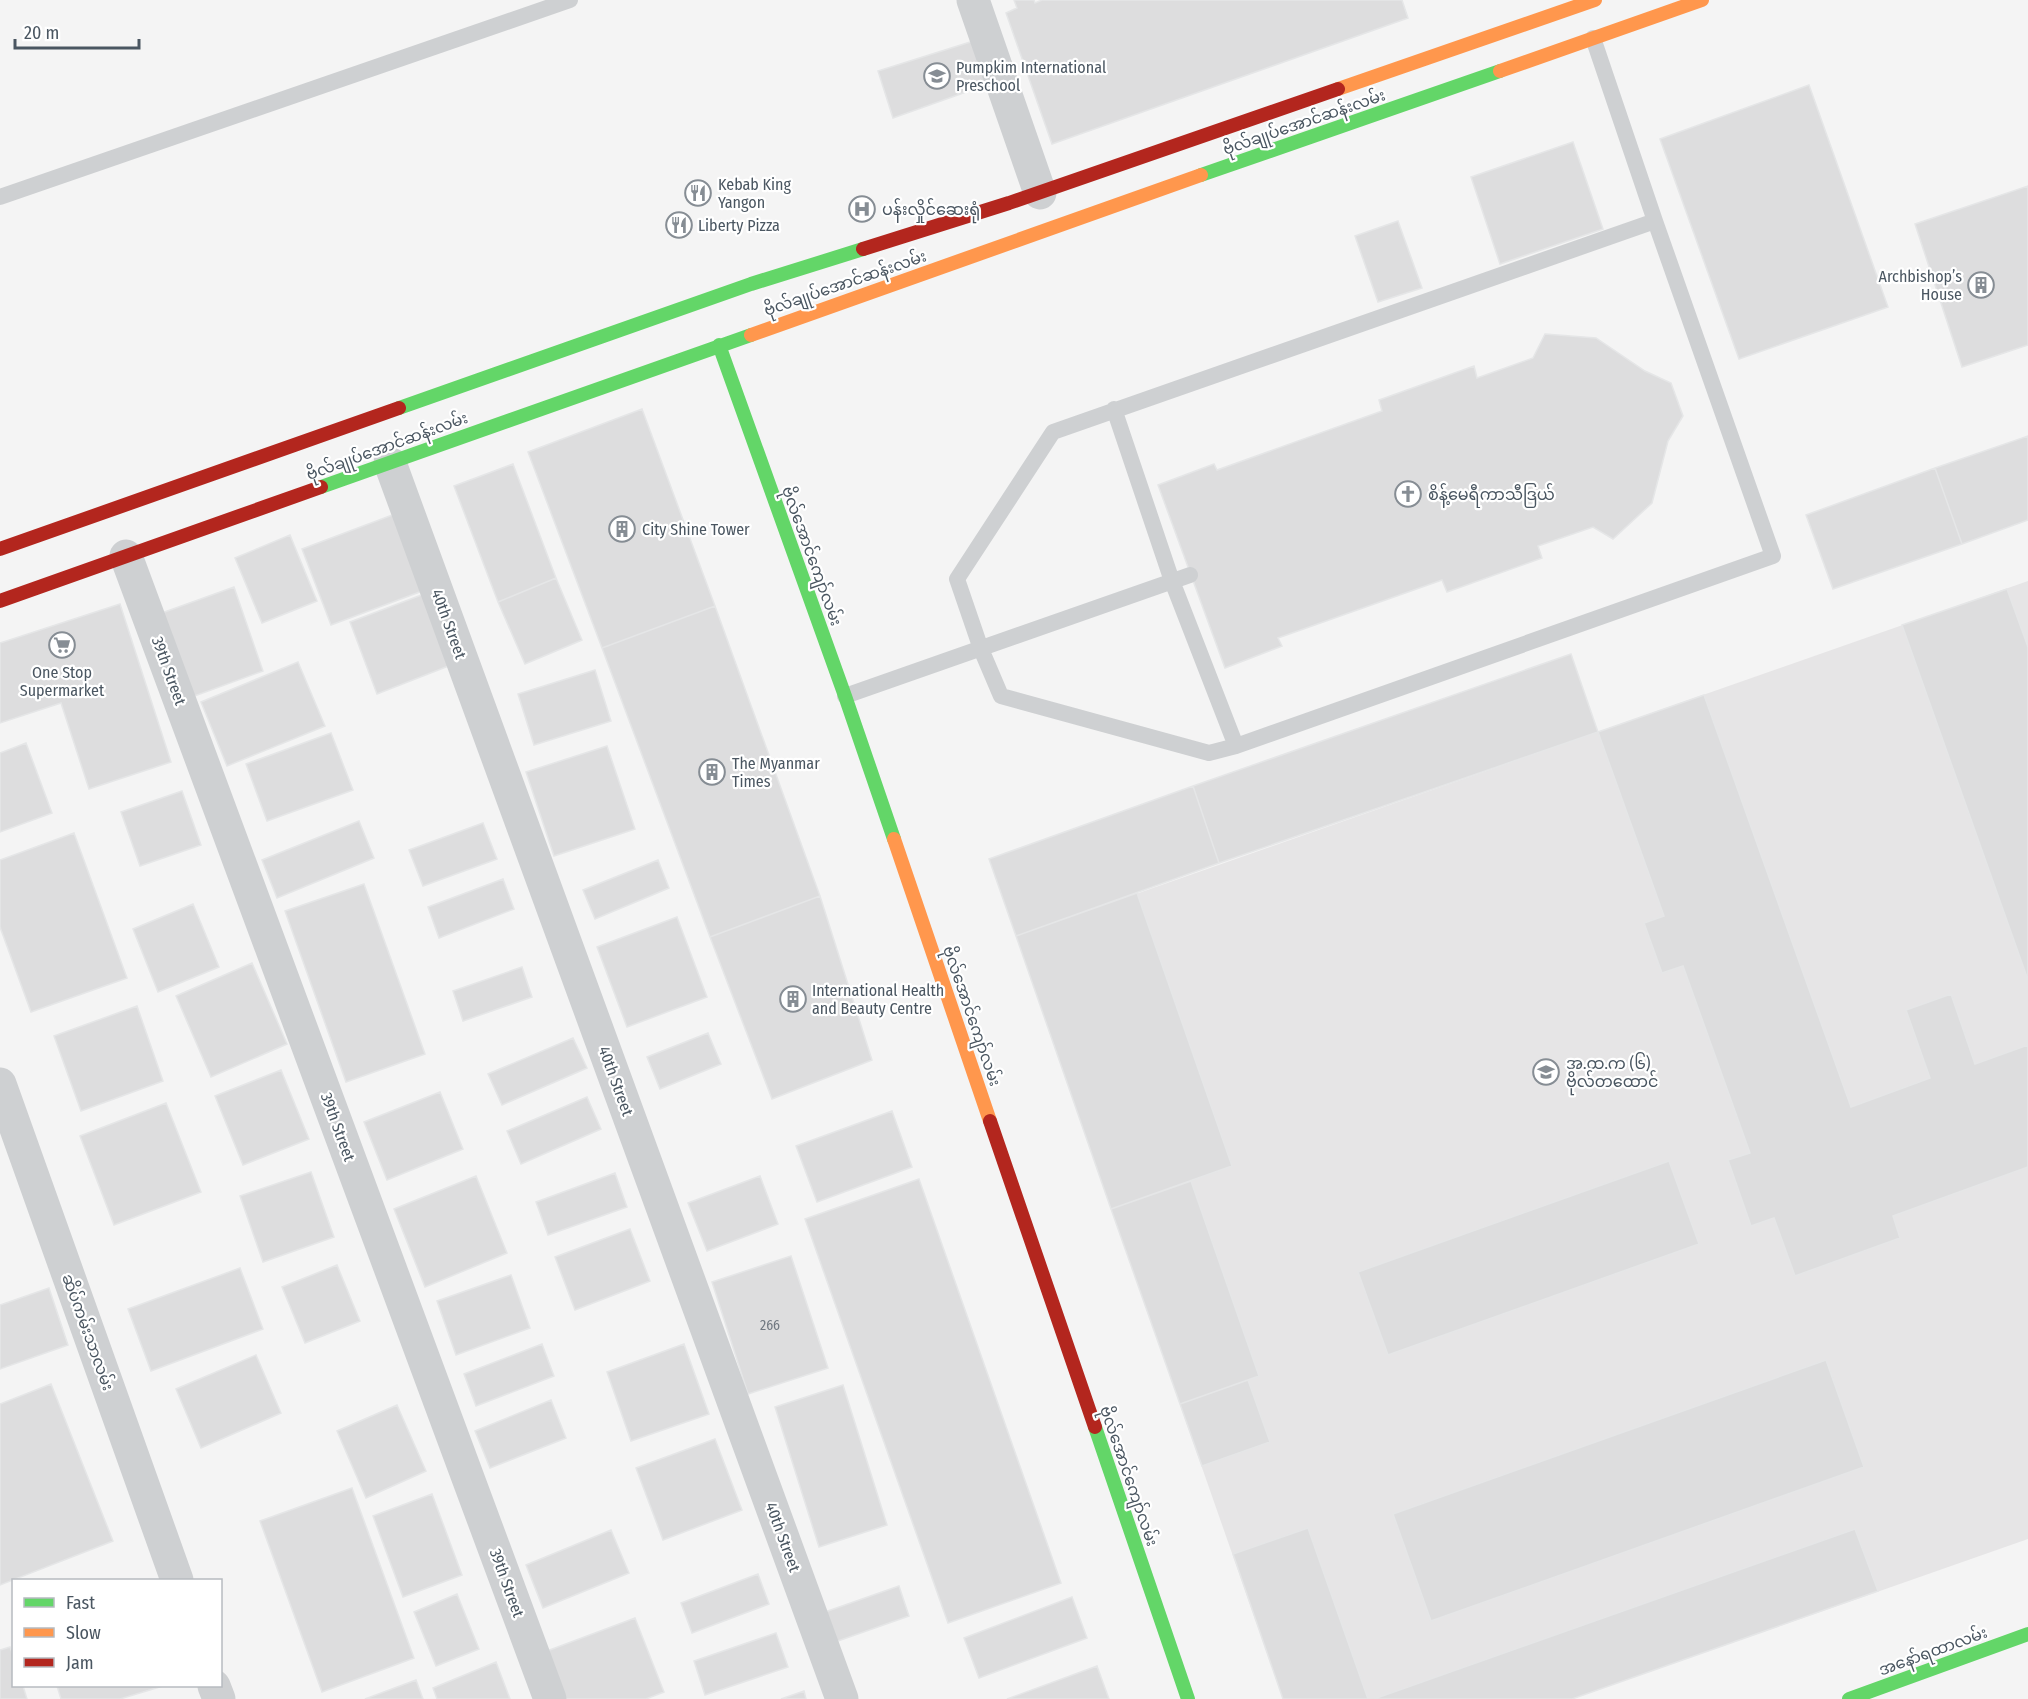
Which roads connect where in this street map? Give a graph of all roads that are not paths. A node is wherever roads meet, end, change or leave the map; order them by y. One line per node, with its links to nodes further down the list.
1 (570, 0): 7 (lane)
2 (973, 0): 6 (street)
3 (1702, 0): 5 (main road, ဗိုလ်ချုပ်အောင်ဆန်းလမ်း)
4 (1585, 2): 5 (street); 6 (main road, ဗိုလ်ချုပ်အောင်ဆန်းလမ်း)
5 (1593, 38): 9 (lane); 10 (main road, ဗိုလ်ချုပ်အောင်ဆန်းလမ်း)
6 (1040, 192): 8 (main road, ဗိုလ်ချုပ်အောင်ဆန်းလမ်း)
7 (0, 197)
8 (1012, 212): 10 (main road); 14 (main road, ဗိုလ်ချုပ်အောင်ဆန်းလမ်း)
9 (1655, 221): 12 (lane); 21 (lane)
10 (1021, 239): 11 (main road, ဗိုလ်ချုပ်အောင်ဆန်းလမ်း)
11 (719, 345): 13 (main road, ဗိုလ်ချုပ်အောင်ဆန်းလမ်း); 20 (main road, ဗိုလ်အောင်ကျော်လမ်း)
12 (1114, 409): 17 (lane); 19 (lane)
13 (390, 463): 15 (main road, ဗိုလ်ချုပ်အောင်ဆန်းလမ်း); 26 (street, 40th Street)
14 (0, 549)
15 (126, 556): 18 (main road, ဗိုလ်ချုပ်အောင်ဆန်းလမ်း); 25 (street, 39th Street)
16 (1190, 575): 17 (lane)
17 (1172, 581): 19 (lane); 21 (lane)
18 (0, 601)
19 (981, 649): 20 (lane); 21 (lane)
20 (845, 696): 27 (main road, ဗိုလ်အောင်ကျော်လမ်း)
21 (1236, 746)
22 (0, 1084): 23 (street, ဆိပ်ကမ်းသာလမ်း)
23 (176, 1579)
24 (2028, 1634): 28 (main road, အနော်ရထာလမ်း)
25 (550, 1699)
26 (842, 1699)
27 (1188, 1699)
28 (1849, 1699)

